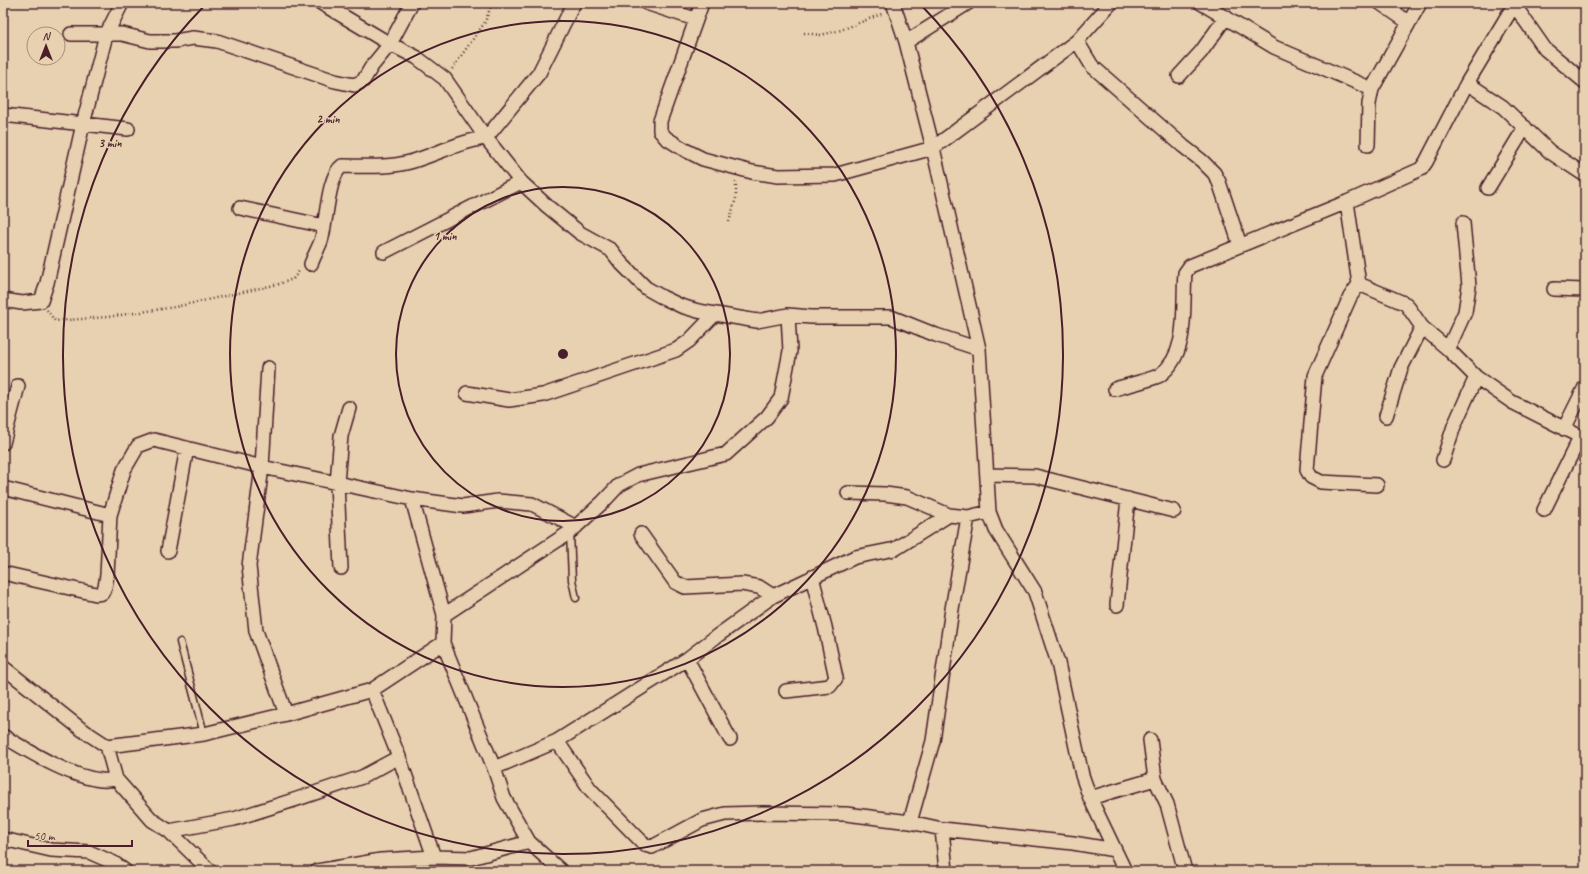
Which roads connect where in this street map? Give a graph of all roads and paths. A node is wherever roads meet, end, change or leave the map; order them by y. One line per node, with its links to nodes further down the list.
1 (122, 3): 20 (street)
2 (321, 3): 23 (street)
3 (412, 3): 23 (street)
4 (492, 3): 25 (path)
5 (574, 3): 33 (street)
6 (646, 3): 16 (street)
7 (702, 3): 16 (street)
8 (968, 3): 22 (street)
9 (1111, 3): 21 (street)
10 (1201, 3): 15 (street)
11 (1380, 3): 17 (street)
12 (1420, 3): 17 (street)
13 (1514, 4): 26 (street); 27 (street)
14 (894, 6): 18 (path); 22 (street)
15 (1226, 18): 24 (street); 28 (street)
16 (695, 19): 36 (street)
17 (1408, 22): 28 (street)
18 (804, 33)
19 (71, 34): 20 (street)
20 (106, 35): 23 (street); 30 (street)
21 (1077, 41): 35 (street); 45 (street)
22 (906, 42): 35 (street)
23 (390, 44): 25 (street)
24 (1179, 76)
25 (445, 79): 33 (street)
26 (1584, 79)
27 (1466, 83): 31 (street); 40 (street)
28 (1372, 89): 34 (street)
29 (3, 116): 30 (street)
30 (84, 124): 32 (street); 52 (street)
31 (1525, 127): 37 (street); 39 (street)
32 (128, 129)
33 (486, 138): 38 (street); 44 (street)
34 (1368, 145)
35 (933, 148): 36 (street); 56 (street)
36 (736, 167): 42 (path)
37 (1585, 176)
38 (521, 182): 46 (street); 53 (street)
39 (1488, 188)
40 (1347, 202): 45 (street); 48 (street)
41 (240, 208): 44 (street)
42 (729, 222)
43 (1463, 223): 57 (street)
44 (324, 226): 47 (street)
45 (1240, 245): 62 (street)
46 (384, 252)
47 (311, 264): 52 (path)
48 (1359, 284): 55 (street); 74 (street)
49 (1554, 289): 50 (street)
50 (1585, 290)
51 (3, 300): 52 (street)
52 (41, 301)
53 (715, 314): 54 (street); 63 (street)
54 (788, 315): 56 (street); 85 (street)
55 (1422, 327): 57 (street); 65 (street)
56 (980, 349): 72 (street)
57 (1448, 349): 59 (street)
58 (268, 368): 71 (street)
59 (1476, 377): 66 (street); 70 (street)
60 (18, 386): 68 (street)
61 (1585, 387): 66 (street)
62 (1115, 388)
63 (467, 393)
64 (349, 408): 73 (street)
65 (1386, 416)
66 (1564, 429): 67 (street)
67 (1582, 438): 79 (street)
68 (3, 443)
69 (187, 448): 71 (street); 82 (street); 87 (street)
70 (1443, 460)
71 (262, 467): 73 (street); 101 (street)
72 (987, 475): 78 (street); 81 (street)
73 (337, 483): 77 (street); 88 (street)
74 (1377, 486)
75 (3, 488): 82 (street)
76 (848, 493): 83 (street)
77 (412, 499): 85 (street); 94 (street)
78 (1128, 499): 80 (street); 93 (street)
79 (1544, 510)
80 (1174, 511)
81 (989, 512): 84 (street); 112 (street)
82 (110, 515): 89 (street)
83 (949, 515): 84 (street); 90 (street)
84 (968, 517): 113 (street)
85 (573, 529): 92 (lane); 94 (street)
86 (641, 534): 91 (street)
87 (168, 551)
88 (341, 568)
89 (3, 573)
90 (812, 577): 91 (street); 100 (street)
91 (773, 596): 97 (street)
92 (576, 598)
93 (1117, 605)
94 (444, 615): 96 (street)
95 (180, 642): 102 (lane)
96 (444, 643): 99 (street); 109 (street)
97 (687, 659): 104 (street); 106 (street)
98 (3, 667): 107 (street)
99 (372, 690): 101 (street); 108 (street)
100 (786, 691)
101 (286, 714): 102 (street)
102 (204, 734): 107 (street)
103 (3, 736): 110 (street)
104 (730, 739)
105 (1150, 740): 111 (street)
106 (558, 741): 109 (street); 113 (street)
107 (107, 746): 110 (street)
108 (399, 757): 115 (street); 119 (street)
109 (494, 768): 117 (street)
110 (116, 779): 115 (street)
111 (1155, 779): 112 (street); 126 (street)
112 (1090, 798): 118 (street)
113 (910, 822): 114 (street)
114 (942, 829): 118 (street); 124 (street)
115 (169, 831): 121 (street)
116 (3, 839): 120 (street)
117 (529, 842): 119 (street); 123 (street)
118 (1114, 850): 125 (street)
119 (434, 857): 122 (street)
120 (125, 871)
121 (210, 871)
122 (317, 871)
123 (561, 871)
124 (946, 871)
125 (1126, 871)
126 (1185, 871)

